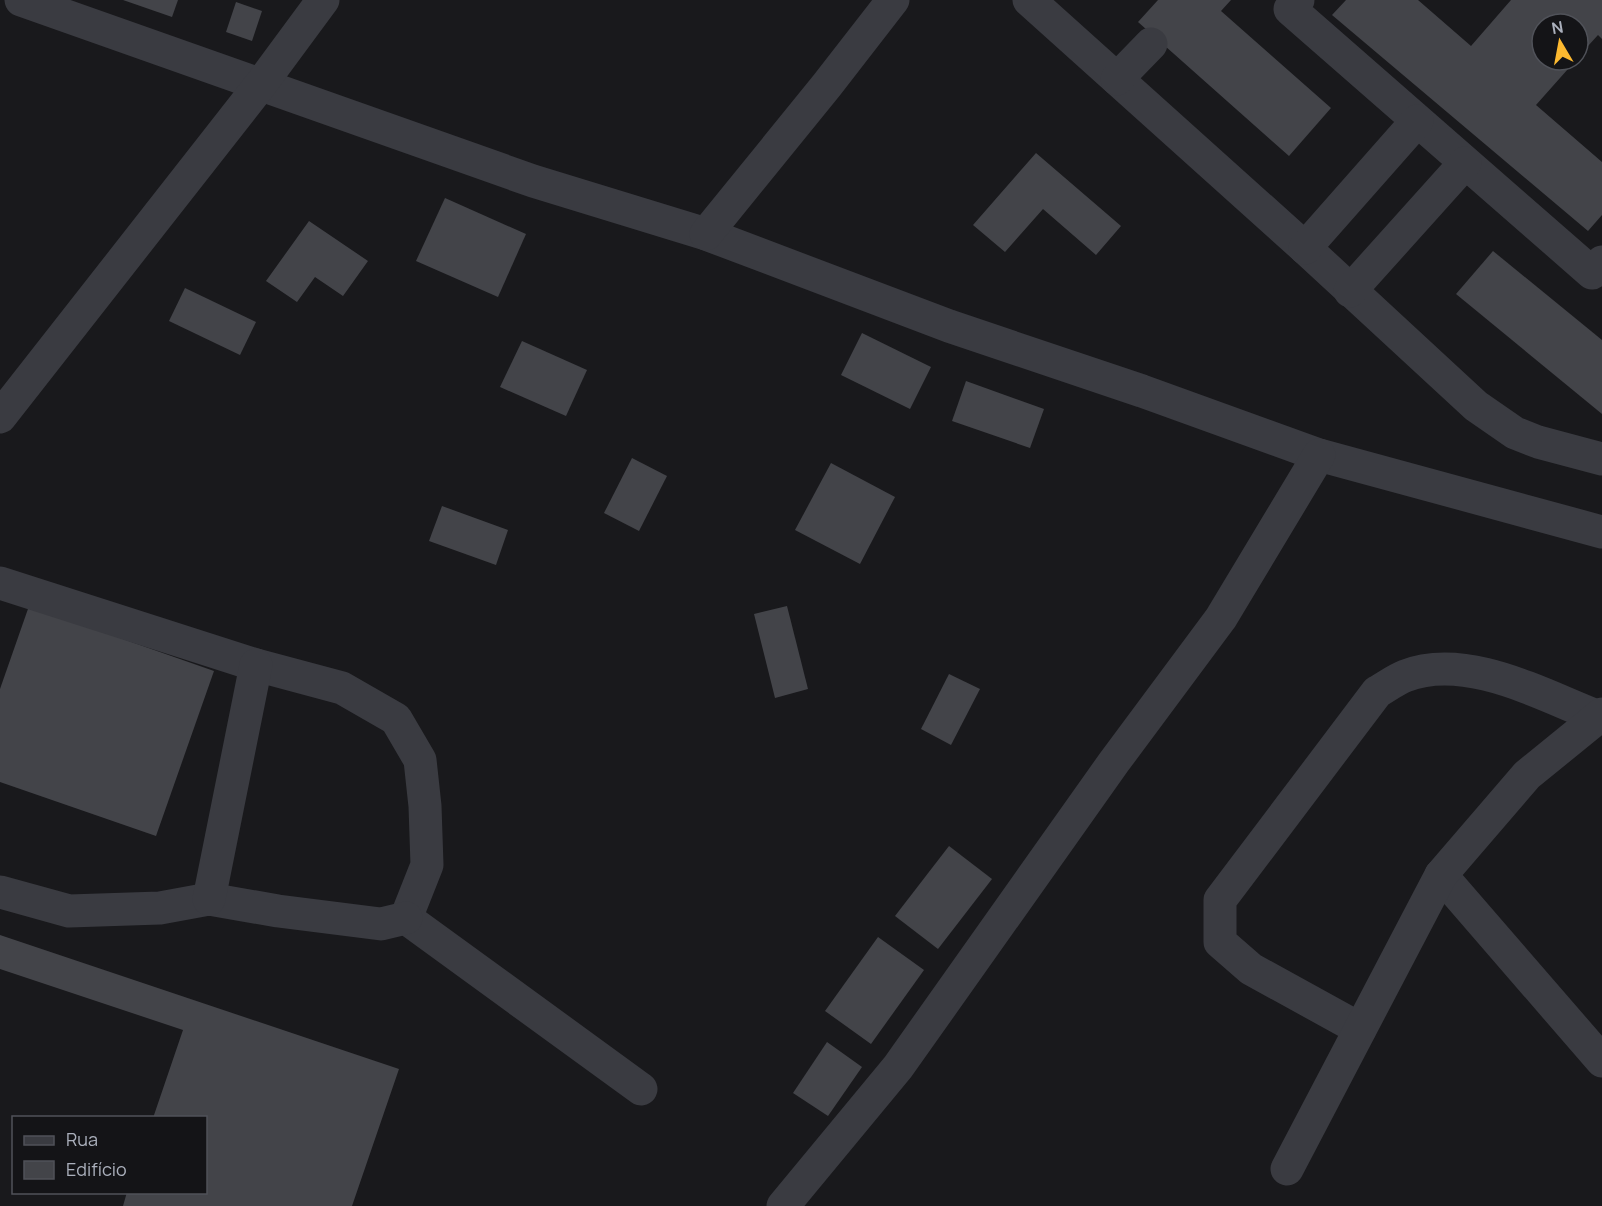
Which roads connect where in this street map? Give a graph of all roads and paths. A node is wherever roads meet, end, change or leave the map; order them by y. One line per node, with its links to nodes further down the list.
1 (21, 0): 8 (street)
2 (323, 0): 8 (street)
3 (893, 0): 11 (street)
4 (1298, 0): 9 (street)
5 (1044, 5): 7 (street)
6 (1151, 44): 7 (street)
7 (1117, 79): 12 (street)
8 (261, 84): 11 (street); 15 (street)
9 (1418, 121): 10 (street); 12 (street)
10 (1465, 163): 13 (street); 14 (street)
11 (706, 234): 16 (street)
12 (1305, 248): 14 (street)
13 (1602, 262)
14 (1350, 291): 17 (street)
15 (0, 417)
16 (1318, 455): 18 (street); 30 (street)
17 (1602, 459)
18 (1602, 532)
19 (0, 583): 20 (street)
20 (256, 665): 24 (street); 25 (street)
21 (1600, 716): 22 (street); 26 (street)
22 (1441, 875): 26 (street); 27 (street)
23 (0, 892): 24 (street)
24 (209, 899): 25 (street)
25 (406, 918): 28 (street)
26 (1360, 1029): 29 (street)
27 (1602, 1061)
28 (641, 1089)
29 (1287, 1169)
30 (783, 1206)

